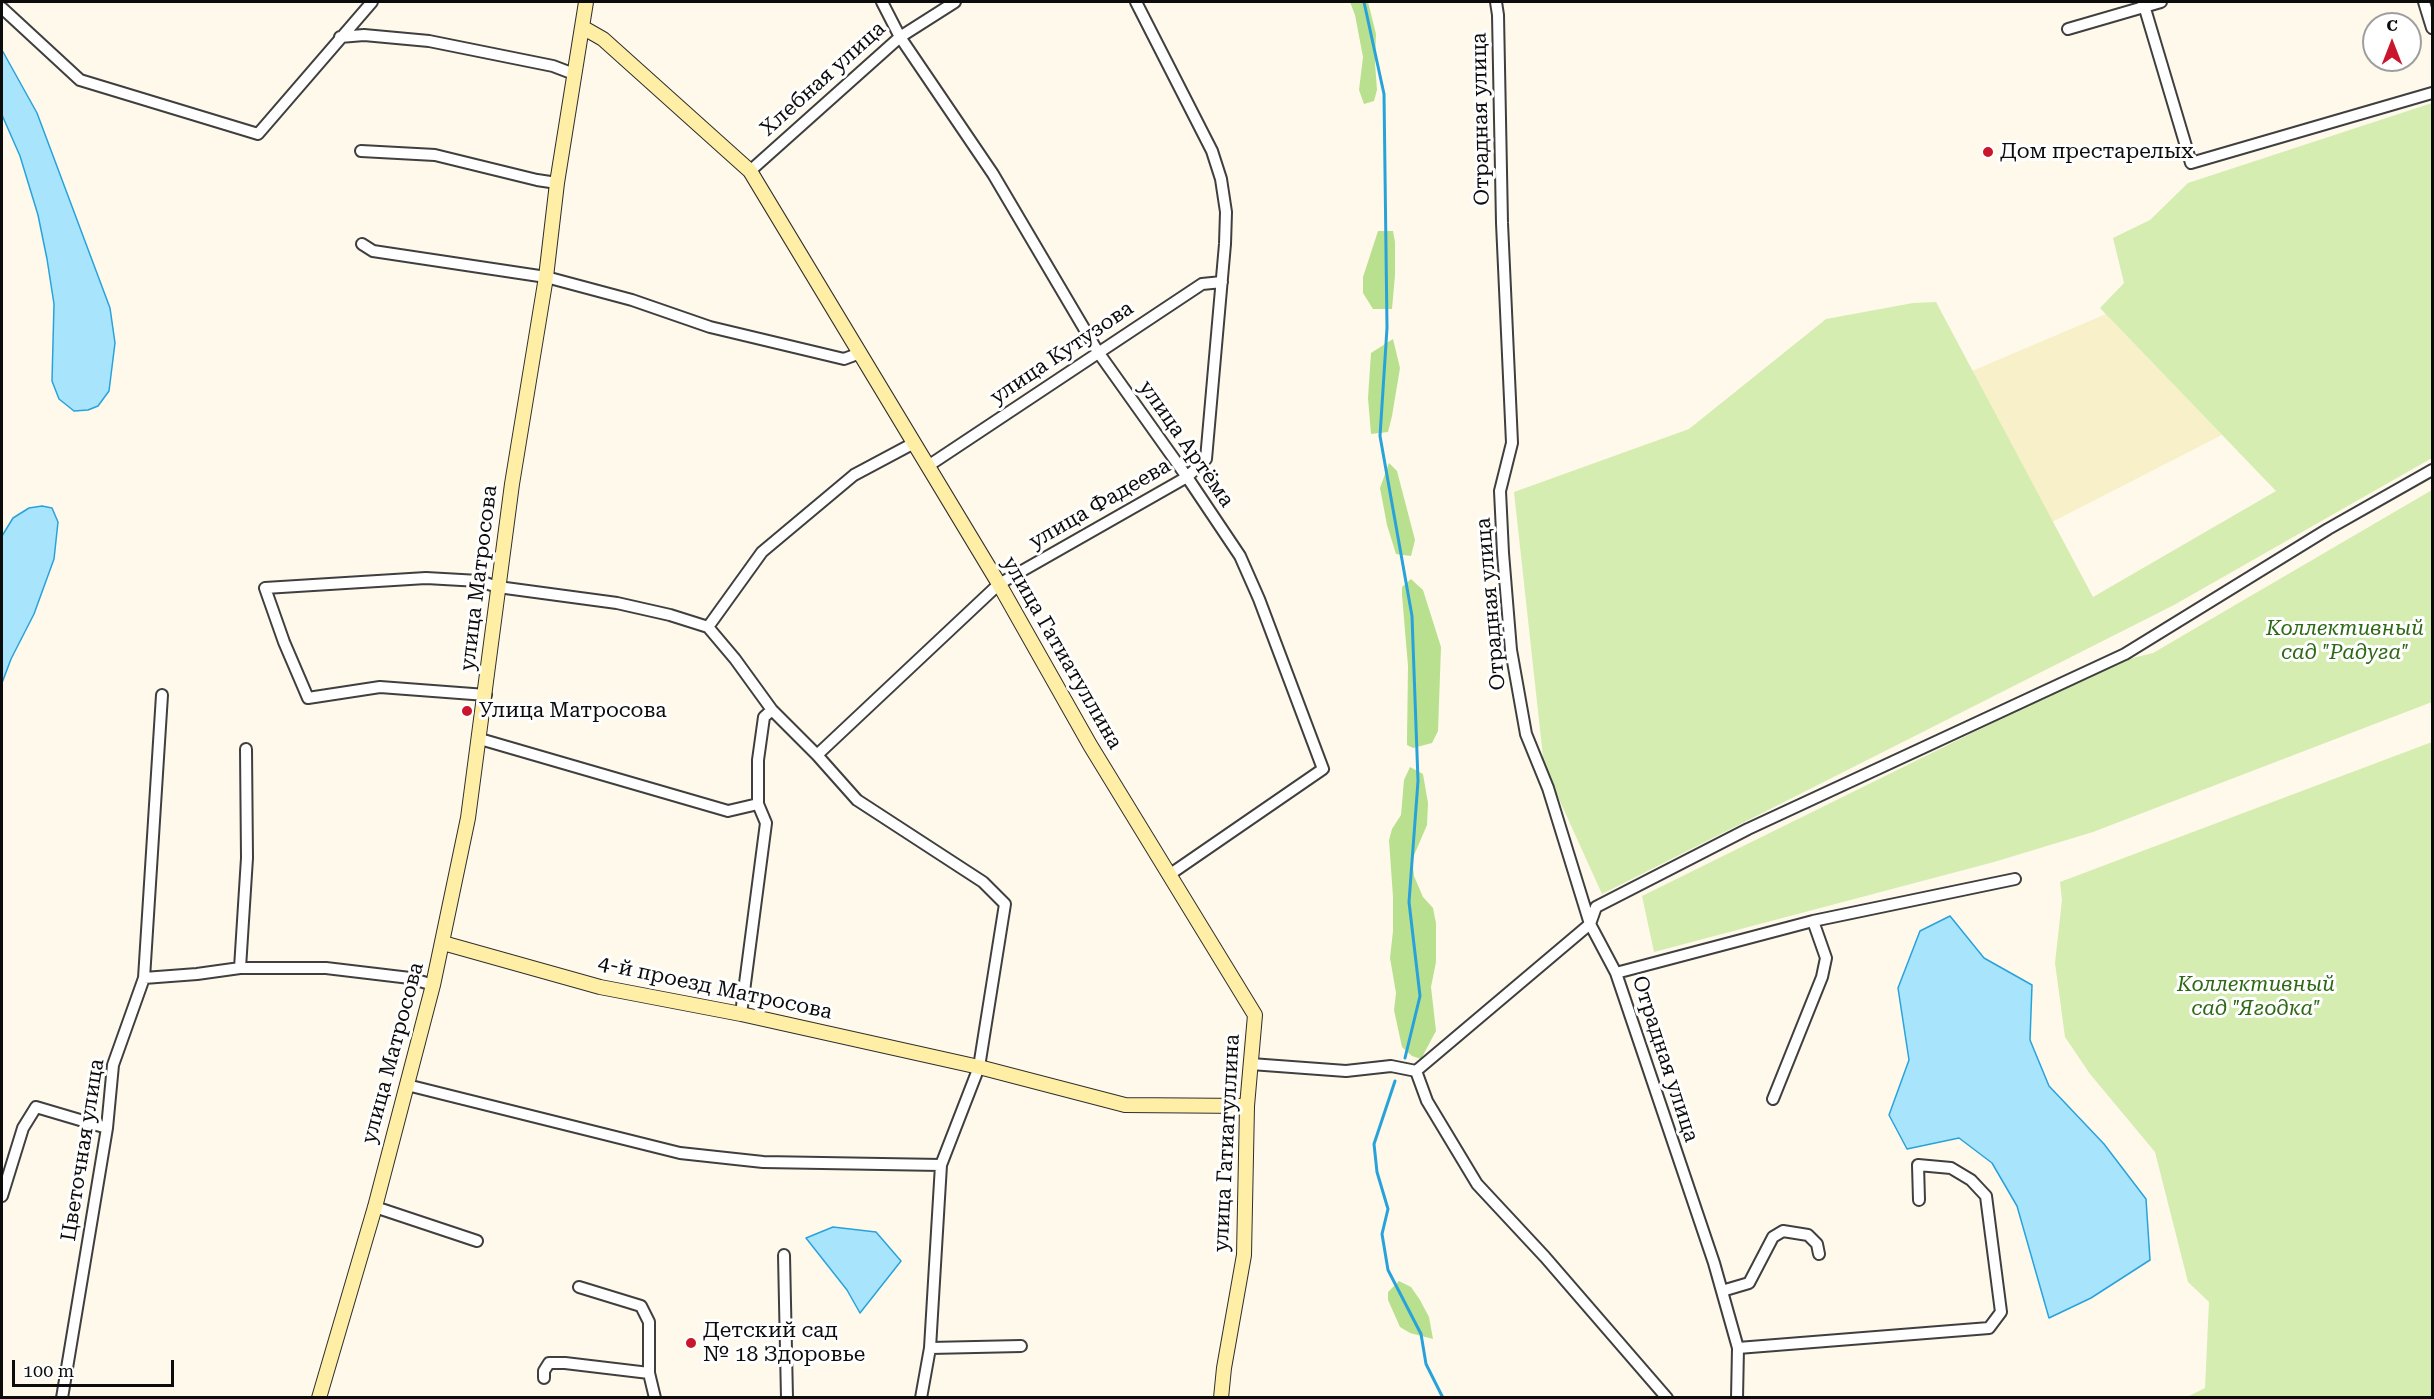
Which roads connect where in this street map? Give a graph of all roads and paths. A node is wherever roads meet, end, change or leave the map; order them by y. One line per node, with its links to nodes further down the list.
1 (372, 2): 15 (street)
2 (586, 2): 11 (street, улица Матросова)
3 (882, 2): 14 (street, улица Артёма)
4 (955, 2): 14 (street, Хлебная улица)
5 (1136, 2): 23 (street, улица Фадеева)
6 (1496, 2): 43 (street, Отрадная улица)
7 (2161, 2): 9 (street)
8 (2424, 2): 12 (street)
9 (2143, 4): 13 (street); 17 (street)
10 (2, 8): 15 (street)
11 (582, 27): 16 (street, улица Матросова); 19 (street, улица Гатиатуллина)
12 (2433, 28)
13 (2068, 29)
14 (900, 36): 19 (street, Хлебная улица); 24 (street, улица Артёма)
15 (340, 37): 16 (street)
16 (574, 74): 20 (street, улица Матросова)
17 (2433, 93)
18 (361, 151): 20 (street)
19 (750, 171): 25 (street, улица Гатиатуллина)
20 (557, 183): 22 (street, улица Матросова)
21 (362, 244): 22 (street)
22 (546, 277): 25 (street); 31 (street, улица Матросова)
23 (1222, 282): 24 (street, улица Кутузова); 29 (street, улица Фадеева)
24 (1098, 352): 27 (street, улица Кутузова); 29 (street, улица Артёма)
25 (860, 353): 26 (street, улица Гатиатуллина)
26 (914, 443): 27 (street, улица Гатиатуллина); 32 (street)
27 (928, 466): 30 (street, улица Гатиатуллина)
28 (2433, 470): 43 (street)
29 (1187, 477): 30 (street, улица Фадеева); 40 (street, улица Артёма)
30 (999, 584): 38 (street, улица Фадеева); 40 (street, улица Гатиатуллина)
31 (498, 587): 32 (street); 34 (street, улица Матросова); 34 (street)
32 (708, 627): 35 (street)
33 (162, 695): 47 (street, Цветочная улица)
34 (486, 695): 36 (street, улица Матросова)
35 (772, 710): 38 (street); 39 (street)
36 (480, 739): 39 (street); 44 (street, улица Матросова)
37 (246, 749): 45 (street)
38 (817, 755): 51 (street)
39 (759, 804): 49 (street)
40 (1169, 875): 50 (street, улица Гатиатуллина)
41 (2015, 879): 42 (street)
42 (1814, 921): 46 (street); 54 (street)
43 (1590, 924): 46 (street, Отрадная улица); 52 (street)
44 (443, 943): 48 (street, улица Матросова); 49 (street, 4-й проезд Матросова)
45 (240, 968): 47 (street); 48 (street)
46 (1616, 973): 65 (street, Отрадная улица)
47 (144, 978): 56 (street, Цветочная улица)
48 (433, 985): 53 (street, улица Матросова)
49 (741, 1014): 51 (street, 4-й проезд Матросова)
50 (1251, 1064): 52 (street); 55 (street, улица Гатиатуллина)
51 (979, 1067): 55 (street, 4-й проезд Матросова); 57 (street)
52 (1416, 1071): 77 (street)
53 (407, 1084): 57 (street); 60 (street, улица Матросова)
54 (1773, 1099)
55 (1247, 1106): 76 (street, улица Гатиатуллина)
56 (107, 1128): 58 (street); 71 (street, Цветочная улица)
57 (941, 1165): 67 (street)
58 (2, 1196)
59 (1919, 1200): 68 (street)
60 (375, 1208): 61 (street); 72 (street, улица Матросова)
61 (477, 1241)
62 (1819, 1254): 65 (street)
63 (784, 1255): 74 (street)
64 (579, 1287): 69 (street)
65 (1722, 1291): 68 (street, Отрадная улица)
66 (1021, 1346): 67 (street)
67 (930, 1348): 75 (street)
68 (1738, 1348): 78 (street, Отрадная улица)
69 (649, 1374): 70 (street); 73 (street)
70 (544, 1378)
71 (62, 1398)
72 (319, 1398)
73 (655, 1398)
74 (787, 1398)
75 (921, 1398)
76 (1221, 1398)
77 (1667, 1398)
78 (1737, 1398)

